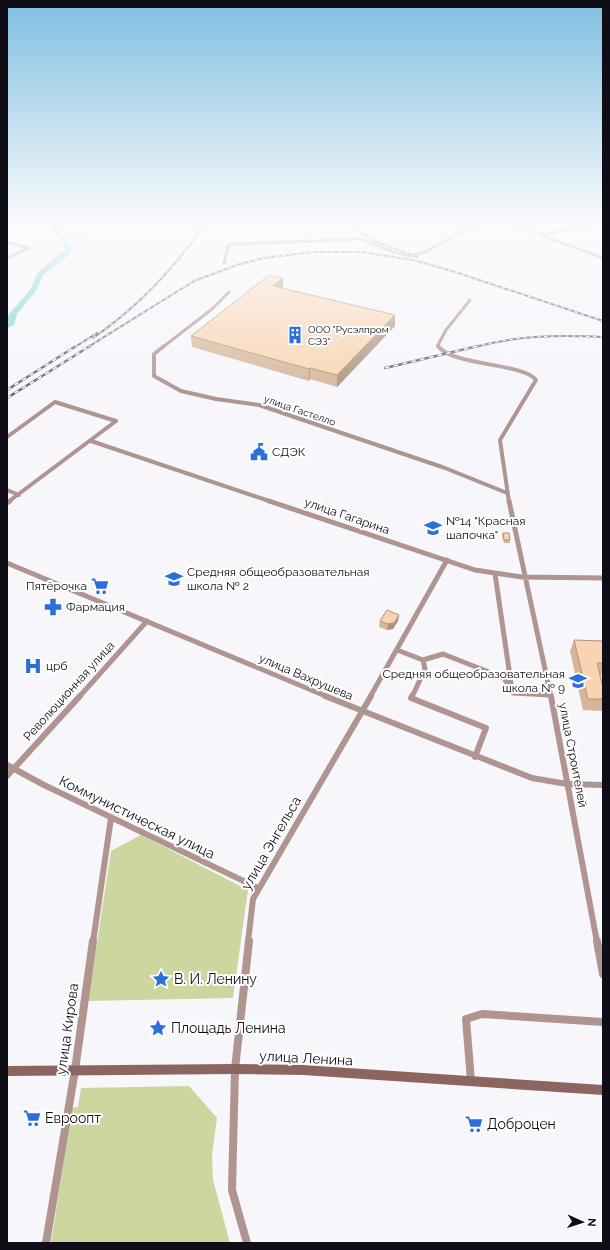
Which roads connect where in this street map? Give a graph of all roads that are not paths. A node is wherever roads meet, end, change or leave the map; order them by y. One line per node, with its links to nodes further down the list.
1 (230, 292): 6 (street, улица Гастелло)
2 (470, 300): 6 (street, улица Строителей)
3 (7, 437): 4 (street)
4 (91, 441): 7 (street); 9 (street, улица Гагарина)
5 (7, 490): 7 (street)
6 (507, 494): 12 (street, улица Строителей)
7 (19, 495): 8 (street)
8 (7, 504)
9 (447, 560): 11 (street, улица Гагарина); 15 (street, улица Энгельса)
10 (7, 563): 14 (street, улица Вахрушева)
11 (495, 574): 12 (street, улица Гагарина); 17 (street)
12 (525, 576): 13 (street, улица Гагарина); 18 (street, улица Строителей)
13 (603, 578)
14 (147, 621): 19 (street, улица Вахрушева); 22 (street, Революционная улица)
15 (397, 650): 16 (street); 19 (street, улица Энгельса)
16 (423, 660): 17 (street); 20 (street)
17 (513, 693): 18 (street)
18 (550, 695): 24 (street, улица Строителей)
19 (362, 711): 20 (street, улица Вахрушева); 27 (street, улица Энгельса)
20 (475, 757): 24 (street, улица Вахрушева)
21 (7, 765): 22 (street, Коммунистическая улица)
22 (14, 768): 23 (street, Революционная улица); 26 (street, Коммунистическая улица)
23 (7, 776)
24 (567, 784): 25 (street, улица Вахрушева); 28 (street, улица Строителей)
25 (603, 785)
26 (111, 818): 27 (street, Коммунистическая улица); 31 (street, улица Кирова)
27 (258, 888): 30 (street, улица Энгельса)
28 (603, 974)
29 (603, 1022): 33 (street)
30 (235, 1069): 31 (main road, улица Ленина); 33 (main road, улица Ленина); 36 (street, улица Энгельса)
31 (75, 1070): 32 (main road, улица Ленина); 35 (street, улица Кирова)
32 (7, 1071)
33 (471, 1081): 34 (main road, улица Ленина)
34 (603, 1090)
35 (46, 1243)
36 (247, 1243)

